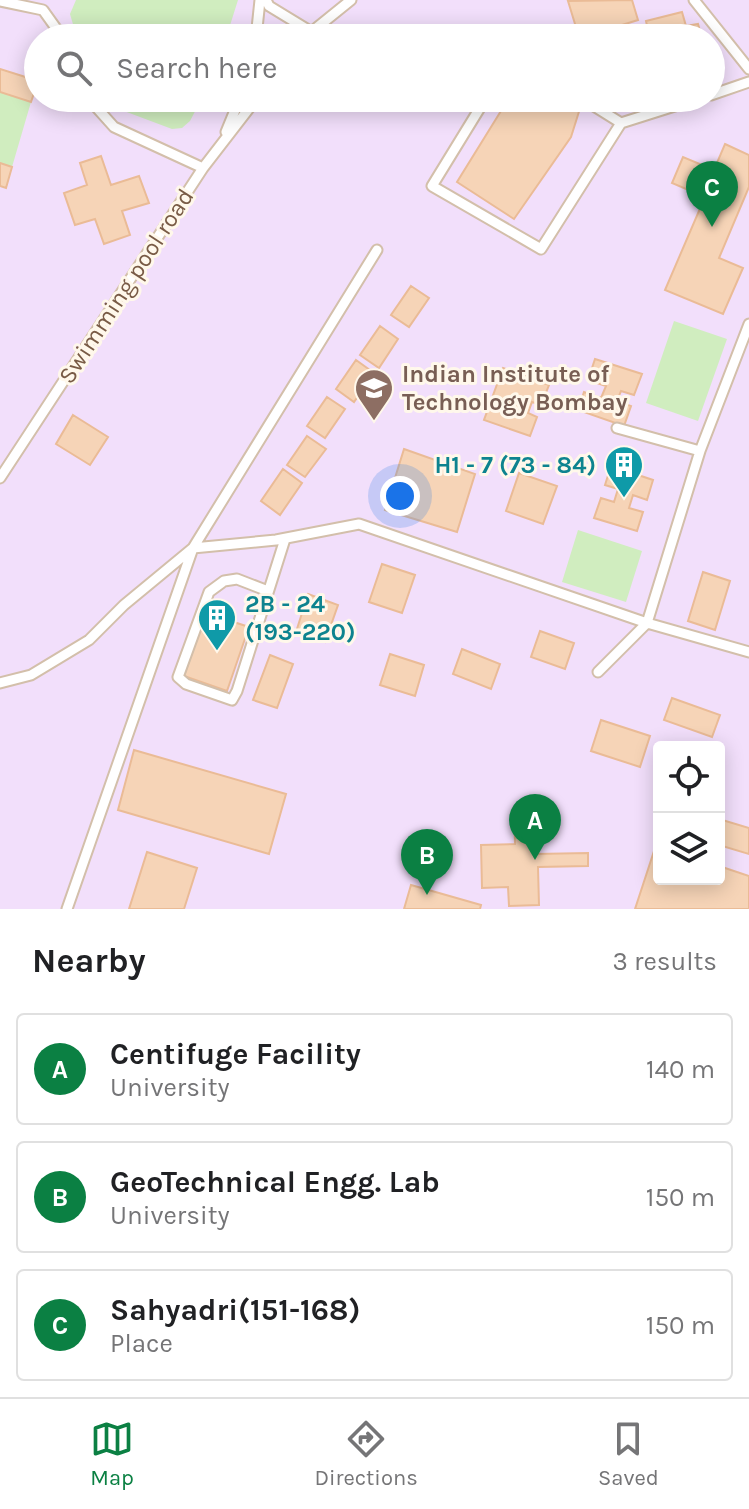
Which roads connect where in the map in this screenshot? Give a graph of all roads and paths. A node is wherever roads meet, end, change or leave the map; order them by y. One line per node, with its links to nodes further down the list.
1 (263, 0): 6 (lane); 7 (lane)
2 (351, 0): 8 (lane)
3 (694, 0): 9 (lane)
4 (0, 1): 5 (lane)
5 (53, 24)
6 (259, 24)
7 (293, 24)
8 (320, 24)
9 (713, 24)
10 (725, 39): 11 (lane)
11 (749, 69)
12 (749, 82): 13 (lane)
13 (725, 90)
14 (101, 112): 22 (lane)
15 (234, 112): 21 (lane)
16 (246, 112): 21 (lane, Swimming pool road)
17 (477, 112): 20 (lane)
18 (603, 112): 20 (lane)
19 (656, 112): 20 (lane)
20 (621, 123)
21 (222, 142): 22 (lane, Swimming pool road)
22 (203, 168): 27 (lane, Swimming pool road)
23 (377, 250): 30 (lane)
24 (749, 324): 26 (lane)
25 (617, 428): 26 (lane)
26 (700, 451): 32 (lane)
27 (5, 462): 28 (lane, Swimming pool road)
28 (0, 478)
29 (285, 539): 30 (lane); 31 (lane); 32 (lane)
30 (193, 548): 35 (lane); 36 (lane)
31 (268, 591): 31 (lane)
32 (647, 623): 33 (lane); 34 (lane)
33 (749, 652)
34 (598, 672)
35 (0, 683)
36 (67, 909)

